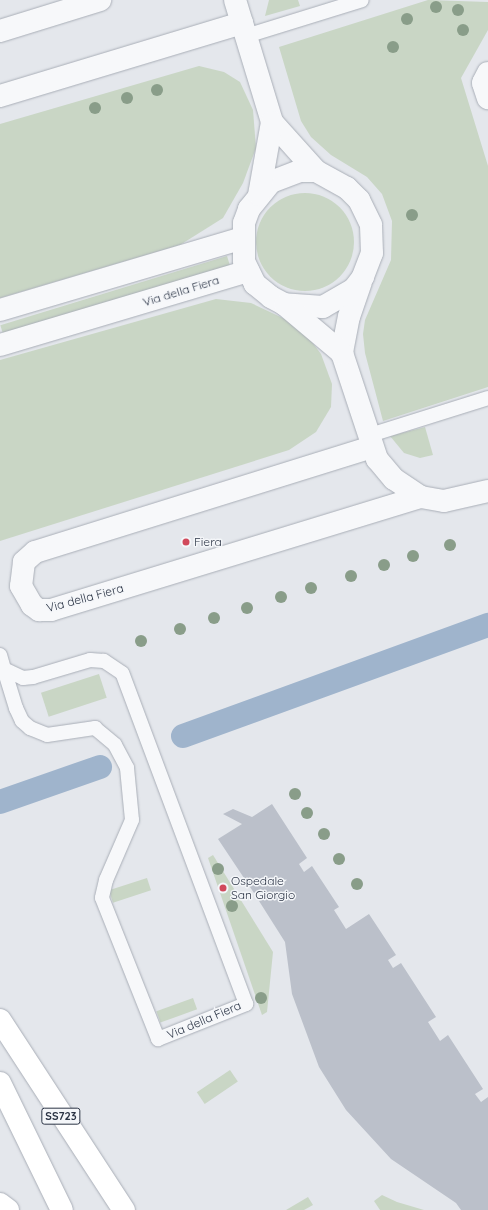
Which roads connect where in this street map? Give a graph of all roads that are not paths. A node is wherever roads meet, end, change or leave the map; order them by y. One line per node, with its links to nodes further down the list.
1 (100, 0): 5 (street)
2 (235, 0): 4 (street, Via della Fiera)
3 (362, 0): 4 (lane)
4 (244, 29): 7 (street); 9 (street, Via della Fiera)
5 (0, 31)
6 (488, 73): 8 (street)
7 (0, 96)
8 (488, 98)
9 (272, 122): 10 (street, Via della Fiera); 11 (street, Via della Fiera)
10 (316, 171): 11 (street, Via della Fiera); 14 (street, Via della Fiera)
11 (259, 195): 12 (street, Via della Fiera)
12 (243, 238): 13 (street, Via della Fiera); 16 (street)
13 (248, 271): 15 (street, Via della Fiera); 17 (street, Via della Fiera)
14 (363, 277): 15 (street, Via della Fiera); 18 (street, Via della Fiera)
15 (284, 304): 18 (street, Via della Fiera)
16 (0, 310)
17 (0, 345)
18 (342, 353): 20 (street, Via della Fiera)
19 (488, 398): 20 (lane, Via della Fiera)
20 (370, 442): 22 (street, Via della Fiera); 22 (street, Via della Fiera)
21 (488, 491): 22 (street, Via della Fiera)
22 (421, 497)
23 (0, 655): 24 (lane, Via della Fiera)
24 (4, 669): 24 (lane, Via della Fiera)
25 (0, 1020): 30 (highway, SS723)
26 (0, 1083): 29 (highway)
27 (0, 1204): 28 (highway)
28 (8, 1210)
29 (62, 1210)
30 (124, 1210)

